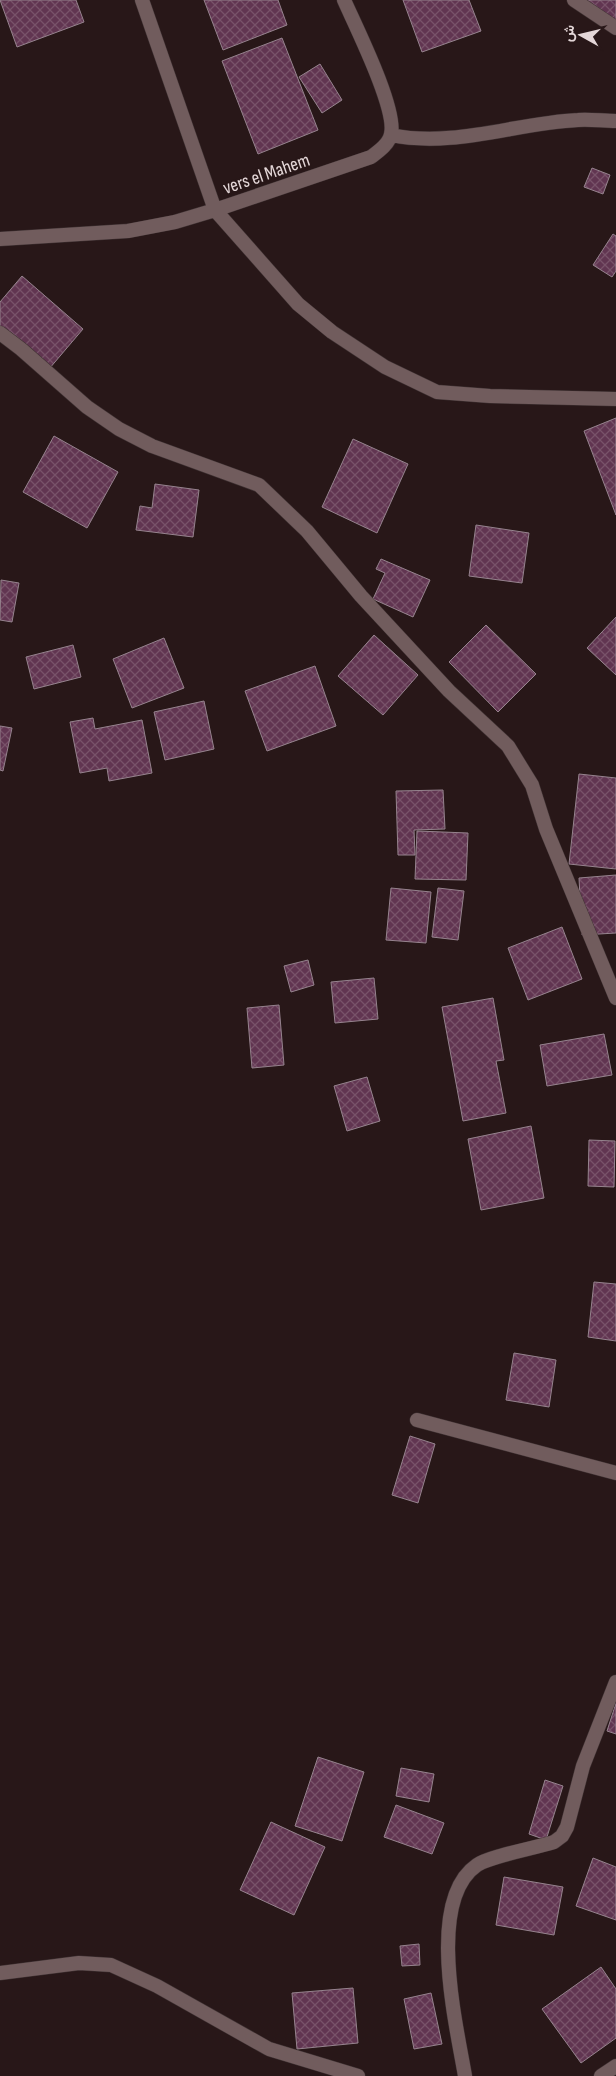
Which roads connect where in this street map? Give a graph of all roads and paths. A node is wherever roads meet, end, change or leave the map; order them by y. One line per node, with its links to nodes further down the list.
1 (142, 0): 7 (street)
2 (344, 0): 6 (street)
3 (574, 0): 4 (street)
4 (616, 28)
5 (616, 121): 6 (street)
6 (391, 135): 7 (street, vers el Mahem)
7 (215, 210): 8 (street, vers el Mahem); 10 (street)
8 (0, 239)
9 (0, 333): 11 (street)
10 (616, 398)
11 (616, 998)
12 (417, 1420): 13 (street)
13 (616, 1473)
14 (616, 1682): 18 (street)
15 (0, 1973): 17 (street)
16 (616, 2066): 19 (street)
17 (358, 2076)
18 (465, 2076)
19 (601, 2076)

